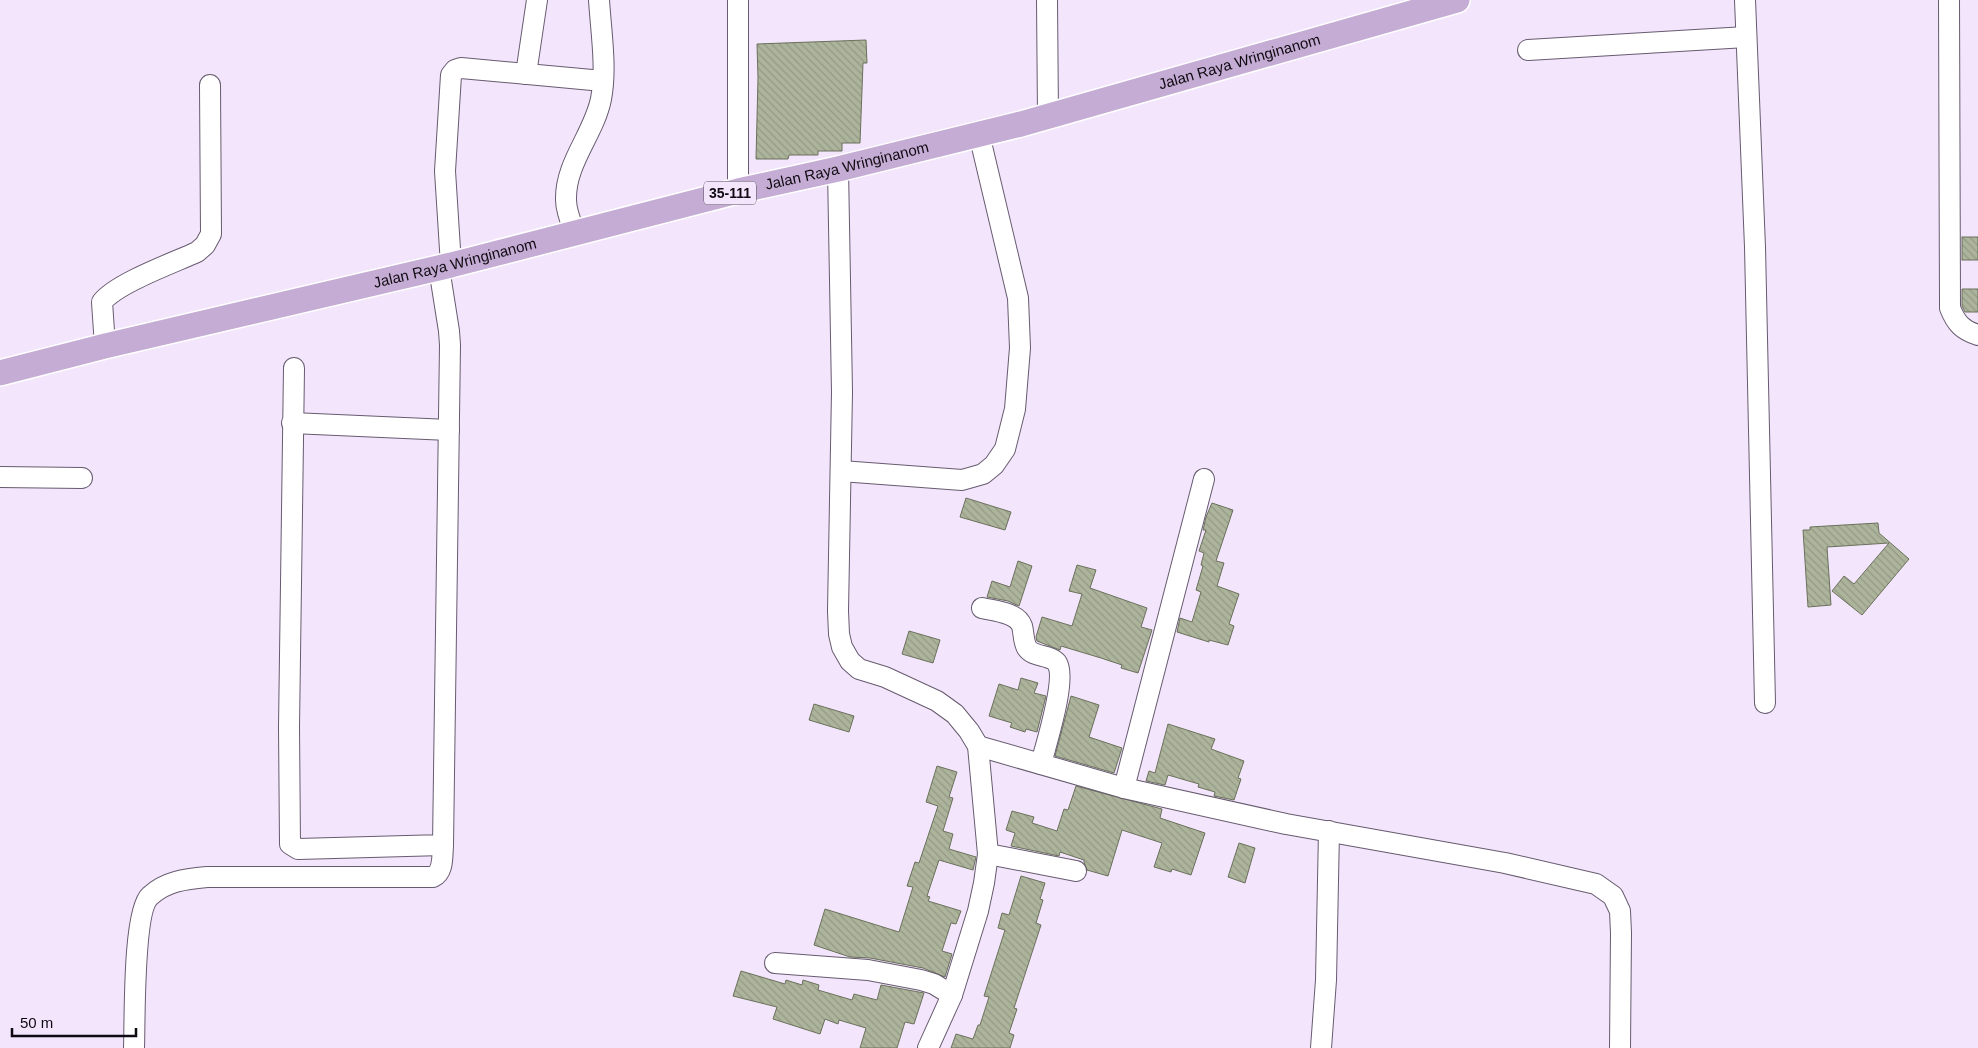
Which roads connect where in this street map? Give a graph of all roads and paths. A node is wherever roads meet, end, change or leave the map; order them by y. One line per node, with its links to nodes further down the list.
1 (537, 0): 10 (street)
2 (599, 0): 11 (street)
3 (738, 0): 16 (street)
4 (1047, 0): 13 (street)
5 (1457, 0): 13 (main road, Jalan Raya Wringinanom / 35-111)
6 (1745, 0): 8 (street)
7 (1949, 0): 19 (street)
8 (1746, 37): 9 (street); 30 (street)
9 (1528, 50)
10 (526, 74): 11 (street); 18 (street)
11 (603, 81): 17 (street)
12 (210, 85): 20 (street)
13 (1048, 116): 14 (main road, Jalan Raya Wringinanom / 35-111)
14 (979, 134): 15 (main road, Jalan Raya Wringinanom / 35-111); 25 (street)
15 (838, 169): 16 (main road, Jalan Raya Wringinanom / 35-111); 25 (street)
16 (738, 191): 17 (main road, Jalan Raya Wringinanom / 35-111)
17 (575, 233): 18 (main road, Jalan Raya Wringinanom / 35-111)
18 (445, 266): 20 (main road, Jalan Raya Wringinanom / 35-111); 24 (street)
19 (1978, 335)
20 (105, 346): 22 (main road, Jalan Raya Wringinanom / 35-111)
21 (294, 368): 23 (street)
22 (0, 373)
23 (292, 424): 24 (street); 35 (street)
24 (449, 430): 35 (street)
25 (841, 471): 31 (street)
26 (0, 477): 27 (street)
27 (82, 478)
28 (1204, 479): 33 (street)
29 (982, 608): 32 (street)
30 (1765, 703)
31 (978, 746): 32 (street); 36 (street)
32 (1041, 764): 33 (street)
33 (1124, 788): 34 (street)
34 (1329, 831): 42 (street); 43 (street)
35 (443, 845): 40 (street)
36 (988, 854): 37 (street); 39 (street)
37 (1076, 871)
38 (775, 963): 39 (street)
39 (952, 995): 41 (street)
40 (134, 1048)
41 (928, 1048)
42 (1321, 1048)
43 (1620, 1048)

